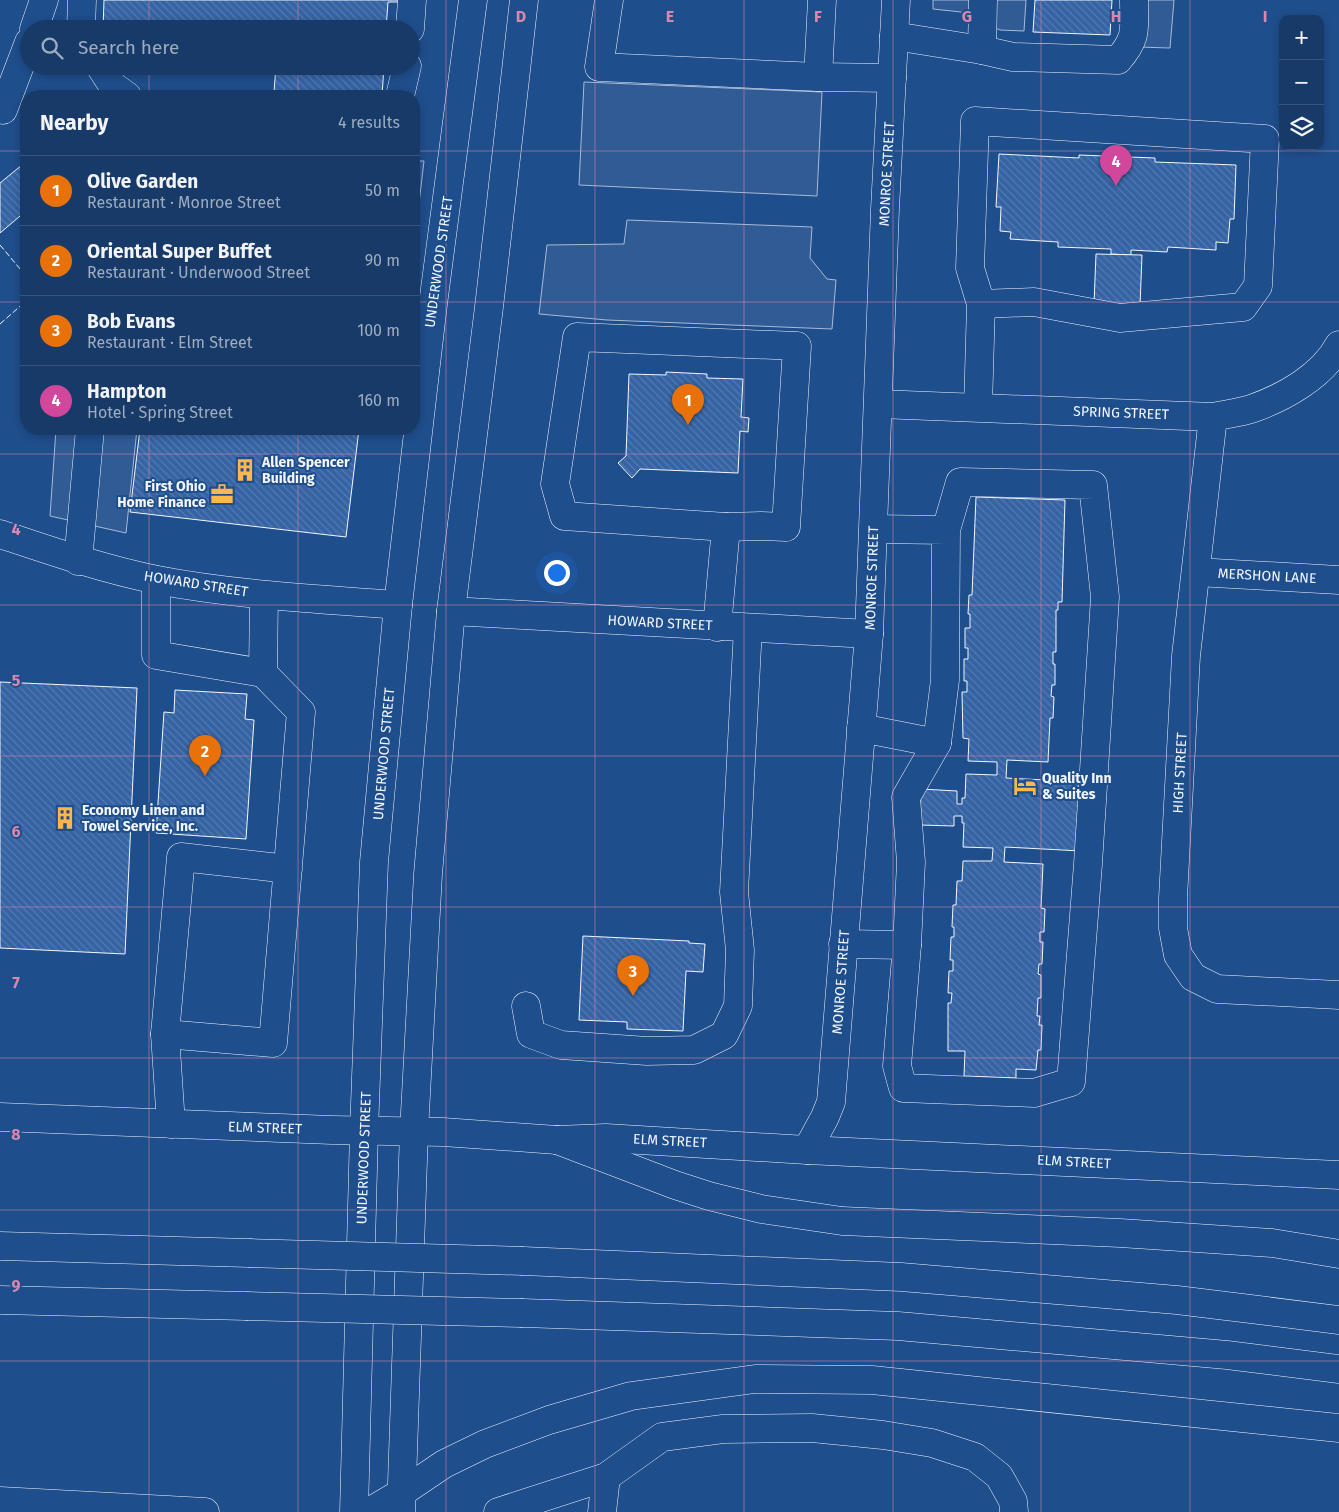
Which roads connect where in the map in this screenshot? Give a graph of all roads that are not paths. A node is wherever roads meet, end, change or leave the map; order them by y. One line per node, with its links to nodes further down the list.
1 (44, 0): 12 (main road)
2 (82, 0): 13 (main road)
3 (412, 0): 14 (main road)
4 (473, 0): 29 (main road, UNDERWOOD STREET)
5 (524, 0): 43 (main road)
6 (608, 0): 20 (main road)
7 (822, 0): 20 (main road)
8 (896, 0): 15 (main road, MONROE STREET)
9 (983, 0): 16 (main road)
10 (1116, 0): 16 (main road)
11 (1134, 0): 16 (main road)
12 (37, 20)
13 (81, 20)
14 (411, 20)
15 (894, 36): 16 (main road); 21 (main road, MONROE STREET)
16 (982, 50)
17 (20, 64): 24 (main road)
18 (106, 75): 22 (main road)
19 (405, 75): 23 (main road)
20 (818, 76): 21 (main road)
21 (892, 78): 27 (main road, MONROE STREET)
22 (119, 90)
23 (401, 90)
24 (1, 109)
25 (981, 304): 25 (main road); 28 (main road)
26 (1339, 345): 30 (main road, SPRING STREET)
27 (878, 404): 28 (main road, SPRING STREET); 34 (main road, MONROE STREET)
28 (978, 407): 30 (main road, SPRING STREET)
29 (420, 410)
30 (1213, 417): 38 (main road, HIGH STREET)
31 (89, 435): 37 (main road)
32 (417, 435): 42 (main road, UNDERWOOD STREET)
33 (726, 527): 33 (main road); 44 (main road)
34 (874, 529): 35 (main road); 46 (main road, MONROE STREET)
35 (946, 530): 49 (main road); 52 (main road)
36 (0, 534): 37 (main road, HOWARD STREET)
37 (78, 561): 39 (main road, HOWARD STREET)
38 (1196, 572): 40 (main road, MERSHON LANE); 53 (main road, HIGH STREET)
39 (156, 580): 41 (main road, HOWARD STREET); 47 (main road)
40 (1339, 580)
41 (264, 595): 42 (main road, HOWARD STREET); 47 (main road)
42 (398, 605): 59 (main road, UNDERWOOD STREET)
43 (451, 611): 44 (main road, HOWARD STREET); 58 (main road)
44 (717, 626): 45 (main road, HOWARD STREET)
45 (748, 628): 46 (main road, HOWARD STREET); 54 (main road)
46 (869, 634): 48 (main road, MONROE STREET)
47 (263, 673): 50 (main road)
48 (861, 728): 49 (main road); 51 (main road, MONROE STREET)
49 (937, 743): 52 (main road)
50 (288, 869): 55 (main road); 55 (main road)
51 (844, 944): 52 (main road); 61 (main road, MONROE STREET)
52 (907, 944)
53 (1339, 996)
54 (526, 1006)
55 (166, 1034): 57 (main road)
56 (0, 1117): 57 (main road, ELM STREET)
57 (171, 1124): 59 (main road, ELM STREET)
58 (414, 1130): 59 (main road, ELM STREET); 60 (main road, ELM STREET); 71 (main road)
59 (364, 1131): 73 (main road, UNDERWOOD STREET)
60 (557, 1140): 61 (main road, ELM STREET); 64 (main road)
61 (807, 1150): 62 (main road, ELM STREET)
62 (1339, 1175)
63 (0, 1246): 66 (main road, bridge)
64 (1339, 1254)
65 (0, 1300): 67 (main road, bridge)
66 (1339, 1320)
67 (1339, 1369)
68 (1339, 1428): 71 (main road)
69 (606, 1477): 75 (main road); 76 (main road); 77 (main road)
70 (0, 1501): 72 (main road)
71 (401, 1503): 74 (main road)
72 (205, 1512)
73 (354, 1512)
74 (369, 1512)
75 (498, 1512)
76 (602, 1512)
77 (1014, 1512)

